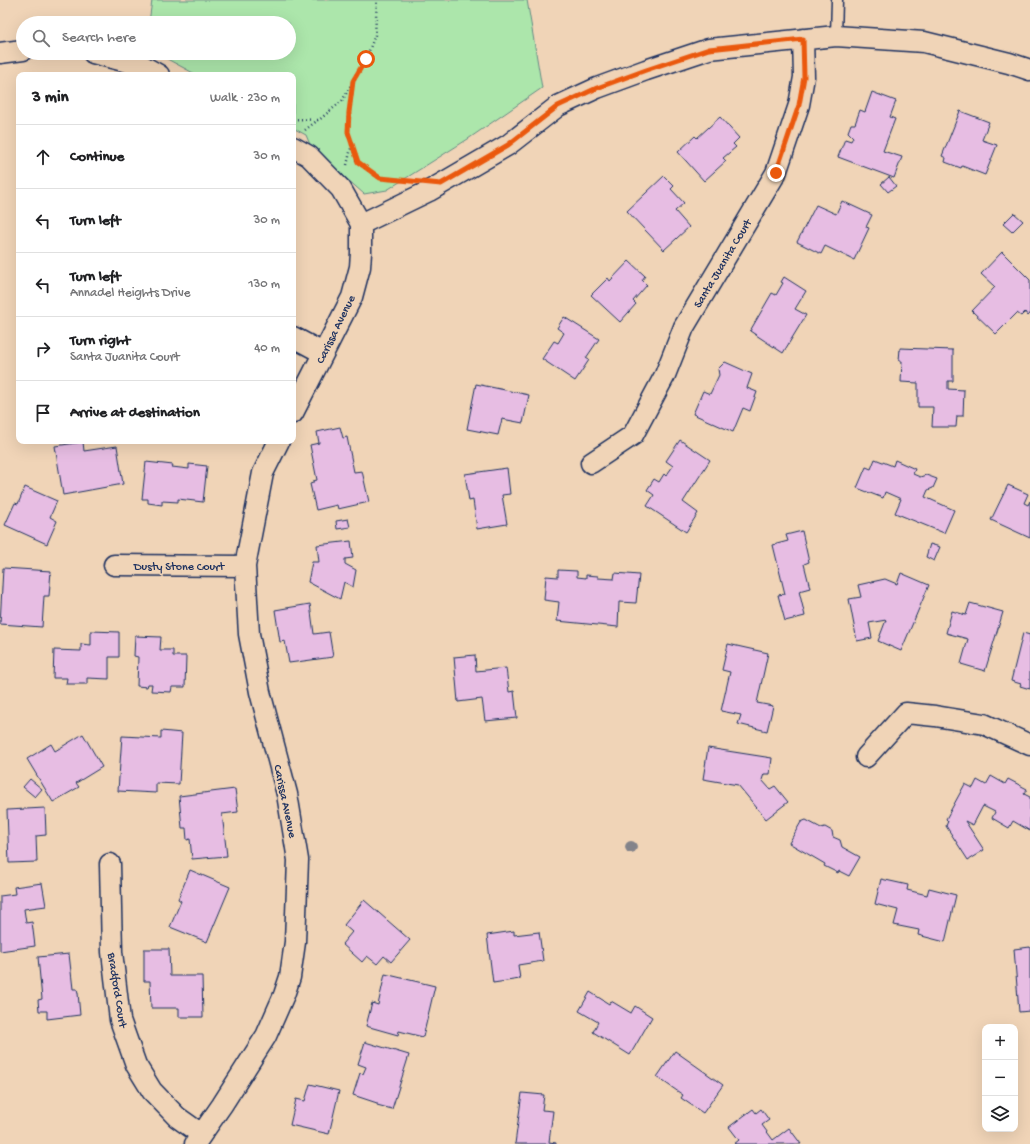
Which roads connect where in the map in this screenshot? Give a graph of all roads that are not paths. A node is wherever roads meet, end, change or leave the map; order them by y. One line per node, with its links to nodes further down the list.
1 (837, 0): 2 (lane)
2 (836, 36): 3 (street); 7 (street)
3 (803, 39): 10 (street); 15 (street, Santa Juanita Court)
4 (16, 51): 5 (street)
5 (0, 53)
6 (119, 60): 8 (street)
7 (1030, 70)
8 (154, 72)
9 (296, 149): 10 (street, Carissa Avenue)
10 (360, 224): 12 (street, Carissa Avenue)
11 (296, 339): 12 (street)
12 (323, 353): 13 (street, Carissa Avenue)
13 (296, 407)
14 (278, 444): 17 (street, Carissa Avenue)
15 (591, 463)
16 (114, 565): 17 (street, Dusty Stone Court)
17 (245, 566): 21 (street, Carissa Avenue)
18 (1030, 745): 19 (street)
19 (866, 757)
20 (110, 864): 21 (street, Bradford Court)
21 (198, 1139)

